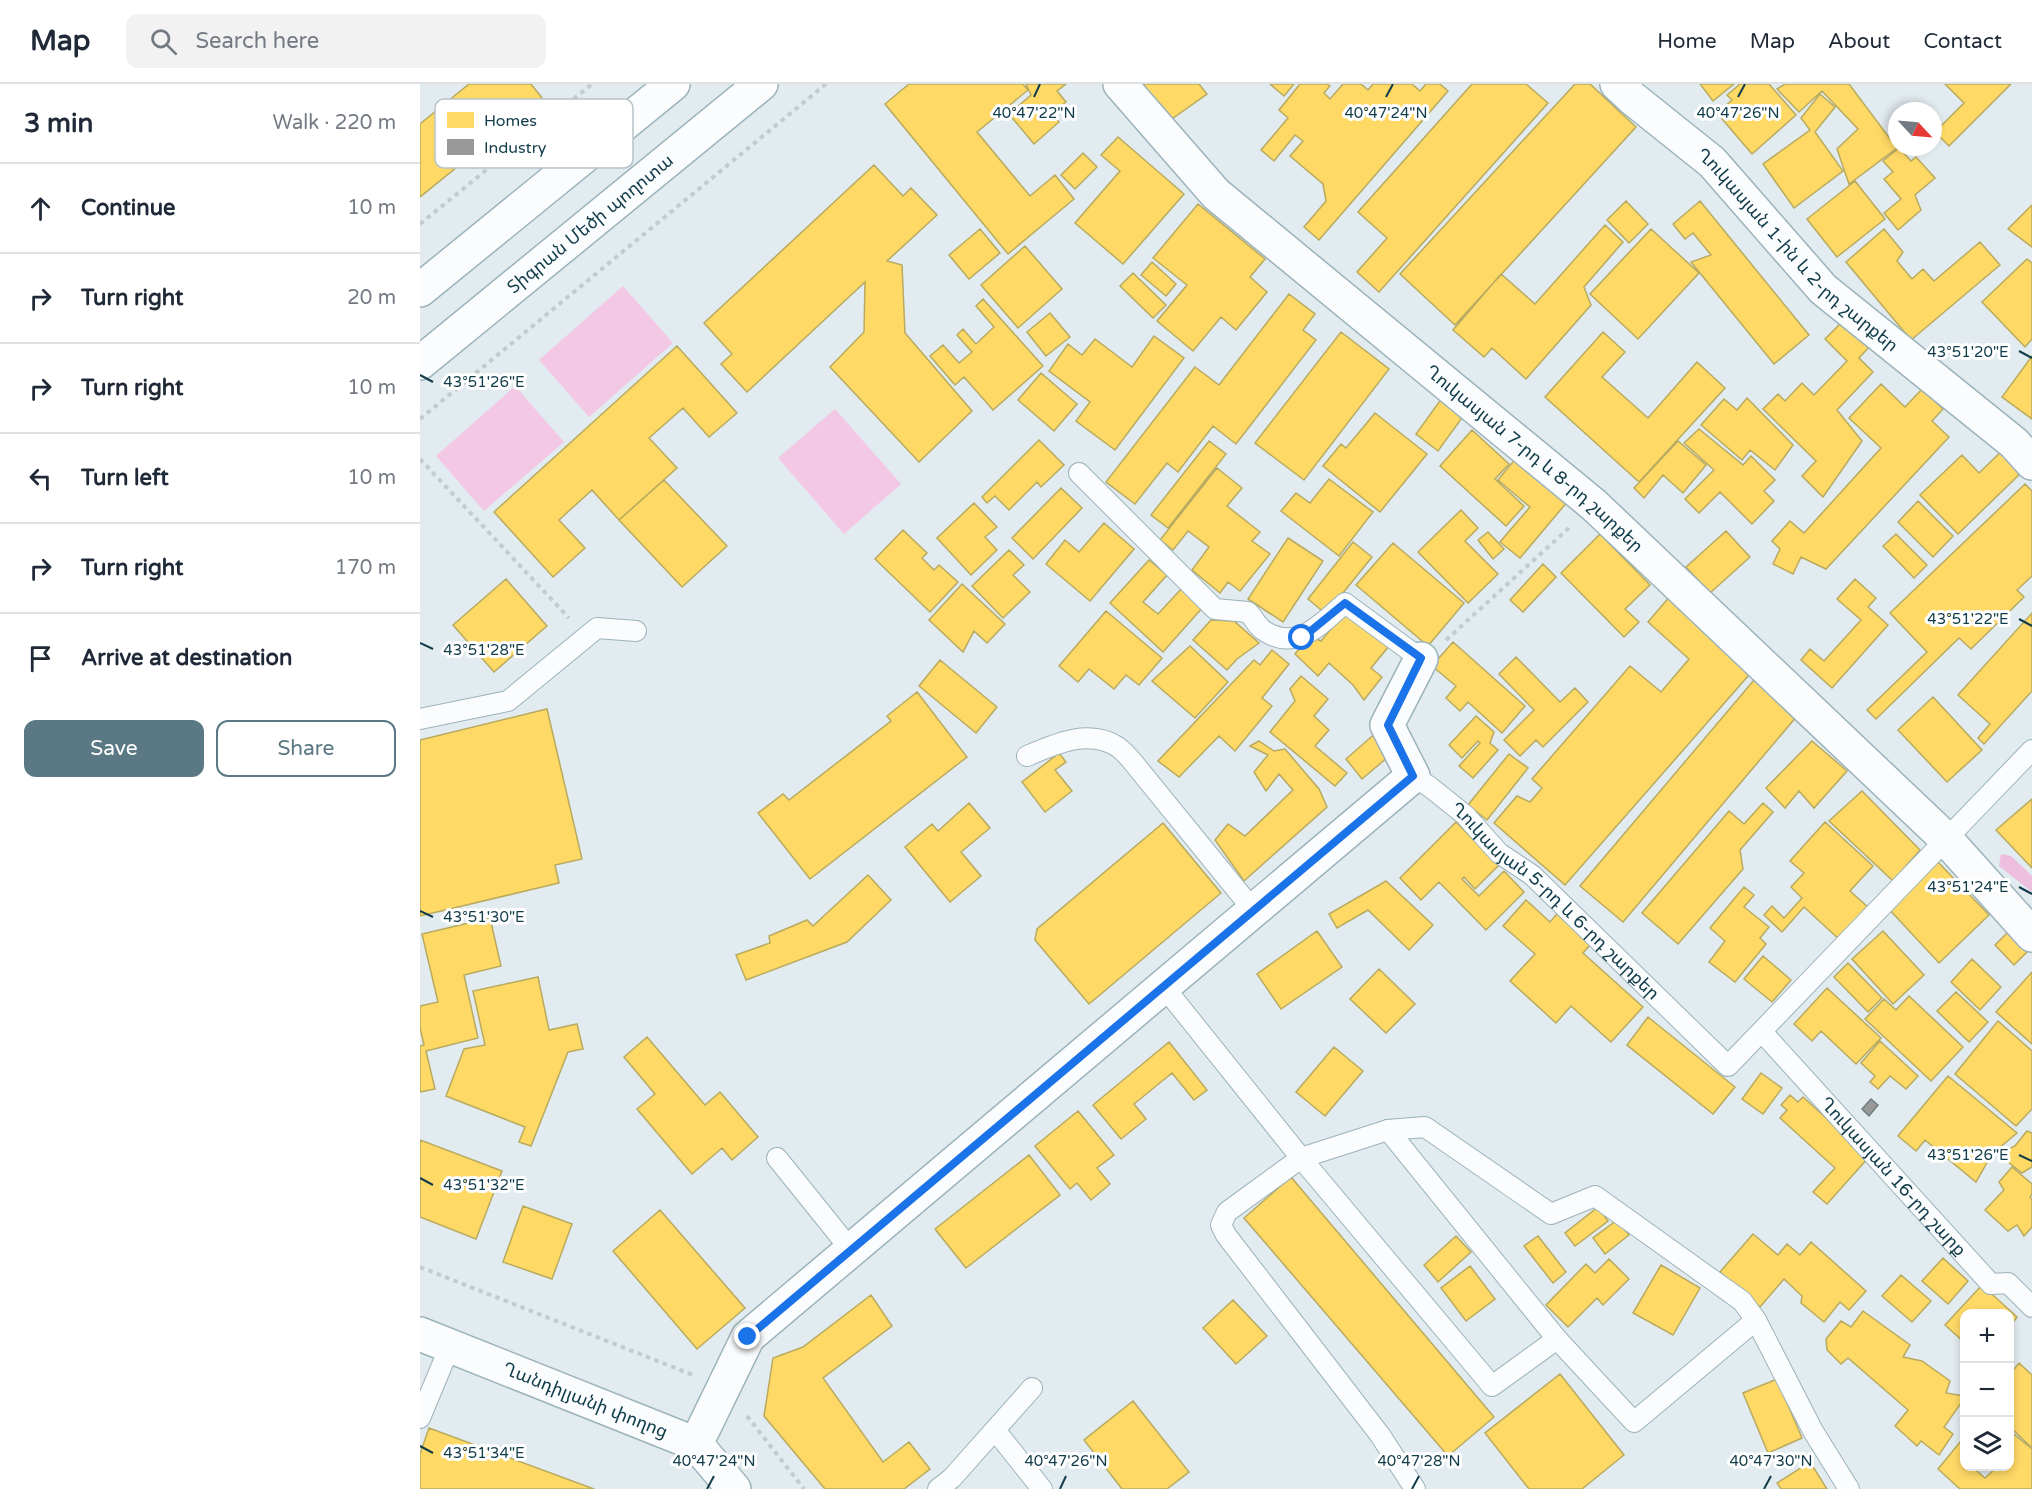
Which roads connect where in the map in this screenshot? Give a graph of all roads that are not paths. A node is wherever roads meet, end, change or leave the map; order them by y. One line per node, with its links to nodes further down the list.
1 (673, 84): 5 (street)
2 (761, 84): 8 (street, Տիգրան Մեծի պողոտա)
3 (1120, 84): 17 (street, Ղուկասյան 7-րդ և 8-րդ շարքեր)
4 (1617, 84): 9 (street, Ղուկասյան 1-ին և 2-րդ շարքեր)
5 (633, 117)
6 (570, 168): 7 (street)
7 (420, 290)
8 (420, 363)
9 (2032, 463)
10 (1079, 473): 12 (lane)
11 (636, 632): 13 (lane)
12 (1421, 658): 16 (street, Ղուկասյան 5-րդ և 6-րդ շարքեր)
13 (420, 719)
14 (2032, 750): 17 (lane, Ղուկասյան 5-րդ և 6-րդ շարքեր)
15 (1027, 756): 18 (lane)
16 (1413, 776): 18 (street); 21 (lane, Ղուկասյան 5-րդ և 6-րդ շարքեր)
17 (1945, 838): 19 (street, Ղուկասյան 7-րդ և 8-րդ շարքեր); 21 (lane, Ղուկասյան 5-րդ և 6-րդ շարքեր)
18 (1254, 911): 20 (street)
19 (2032, 935)
20 (1164, 987): 24 (lane); 25 (street)
21 (1762, 1032): 26 (lane, Ղուկասյան 16-րդ շարք)
22 (1388, 1130): 24 (lane); 27 (lane); 29 (lane)
23 (777, 1158): 25 (lane)
24 (1301, 1158): 29 (lane); 38 (lane)
25 (851, 1250): 34 (street)
26 (2032, 1307)
27 (1756, 1320): 29 (lane); 39 (lane)
28 (420, 1334): 30 (street, Ղանդիլյանի փողոց)
29 (1557, 1339)
30 (450, 1346): 32 (lane); 34 (street, Ղանդիլյանի փողոց)
31 (1032, 1388): 33 (lane)
32 (420, 1418)
33 (995, 1430): 35 (lane); 37 (lane)
34 (696, 1444): 36 (street, Ղանդիլյանի փողոց)
35 (950, 1485)
36 (734, 1489)
37 (1042, 1489)
38 (1415, 1489)
39 (1849, 1489)

